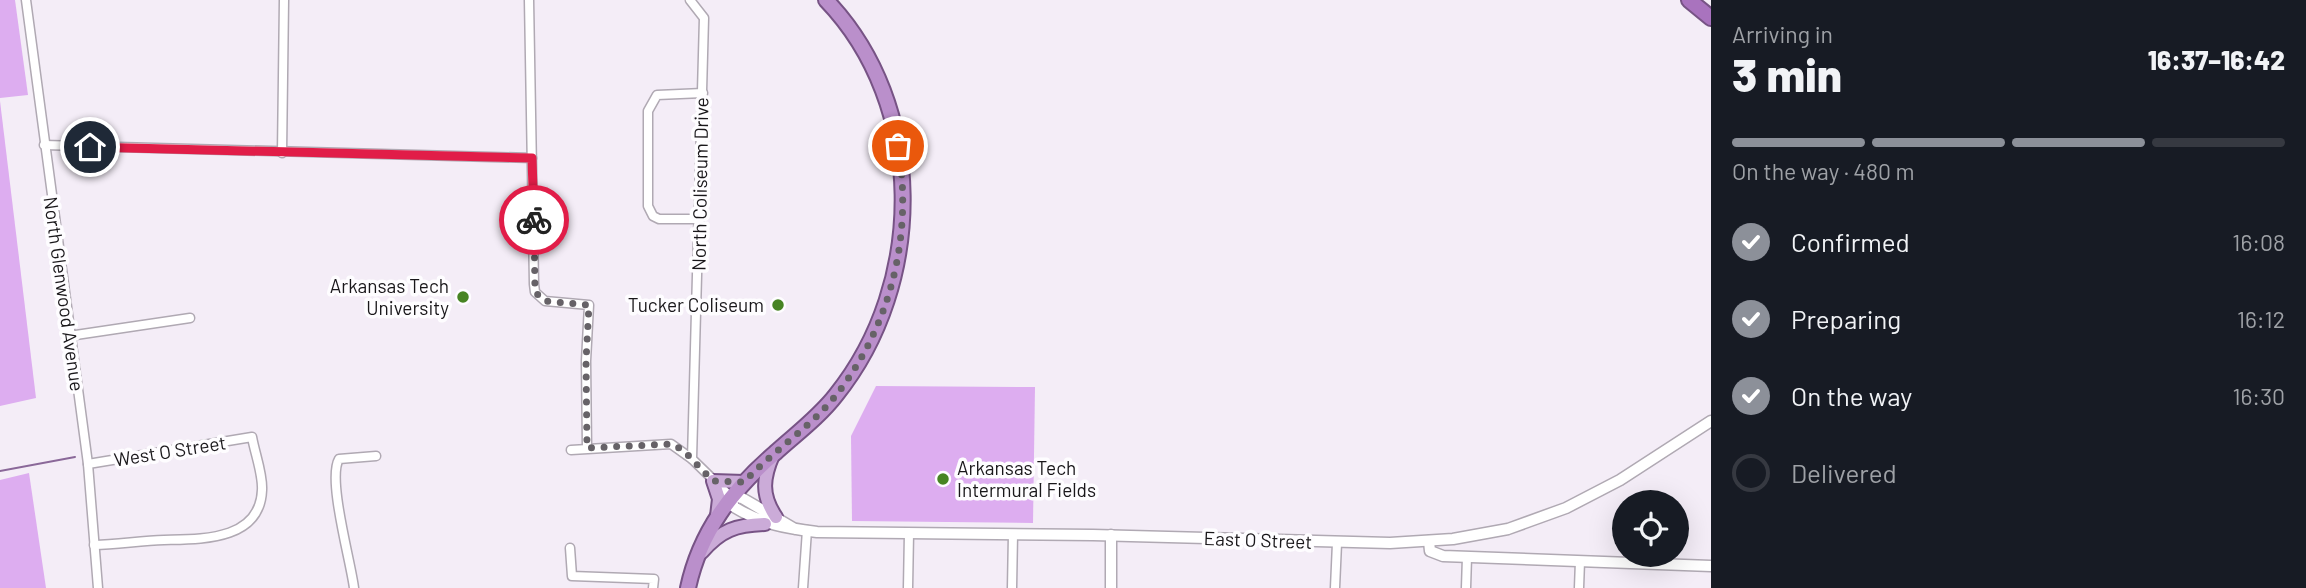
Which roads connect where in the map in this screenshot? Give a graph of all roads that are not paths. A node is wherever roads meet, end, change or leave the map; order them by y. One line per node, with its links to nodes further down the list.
1 (26, 0): 9 (street, North Glenwood Avenue)
2 (284, 0): 10 (street)
3 (529, 0): 11 (street)
4 (826, 0): 18 (highway)
5 (1689, 0): 7 (highway)
6 (692, 1): 8 (street, North Coliseum Drive)
7 (1711, 18)
8 (703, 93): 12 (street, North Coliseum Drive); 12 (street)
9 (44, 145): 10 (street); 14 (street, North Glenwood Avenue)
10 (282, 153): 11 (street)
11 (532, 158): 16 (street)
12 (700, 219): 20 (street, North Coliseum Drive)
13 (190, 318): 14 (street)
14 (69, 336): 21 (street, North Glenwood Avenue)
15 (1711, 421): 31 (street, East O Street)
16 (587, 448): 17 (street); 20 (street)
17 (571, 450)
18 (774, 453): 23 (highway); 26 (main road)
19 (376, 456): 40 (street)
20 (692, 459): 22 (street)
21 (88, 464): 33 (street, North Glenwood Avenue); 33 (street, West O Street)
22 (713, 481): 23 (main road); 24 (street); 25 (main road)
23 (744, 482): 24 (highway)
24 (730, 496): 25 (highway); 26 (street, East O Street)
25 (717, 516): 36 (highway)
26 (771, 520): 27 (street, East O Street); 36 (main road)
27 (807, 530): 28 (street, East O Street); 43 (street)
28 (909, 533): 29 (street, East O Street); 44 (street)
29 (1013, 534): 30 (street, East O Street); 45 (street)
30 (1111, 535): 32 (street, East O Street); 46 (street)
31 (1429, 541): 32 (street, East O Street); 35 (street)
32 (1337, 542): 47 (street)
33 (94, 545): 39 (street, North Glenwood Avenue)
34 (570, 548): 41 (street)
35 (1467, 557): 37 (street); 48 (street)
36 (695, 561): 42 (highway)
37 (1580, 561): 38 (street); 49 (street)
38 (1711, 566)
39 (99, 588)
40 (354, 588)
41 (653, 588)
42 (688, 588)
43 (803, 588)
44 (908, 588)
45 (1012, 588)
46 (1111, 588)
47 (1335, 588)
48 (1466, 588)
49 (1579, 588)

